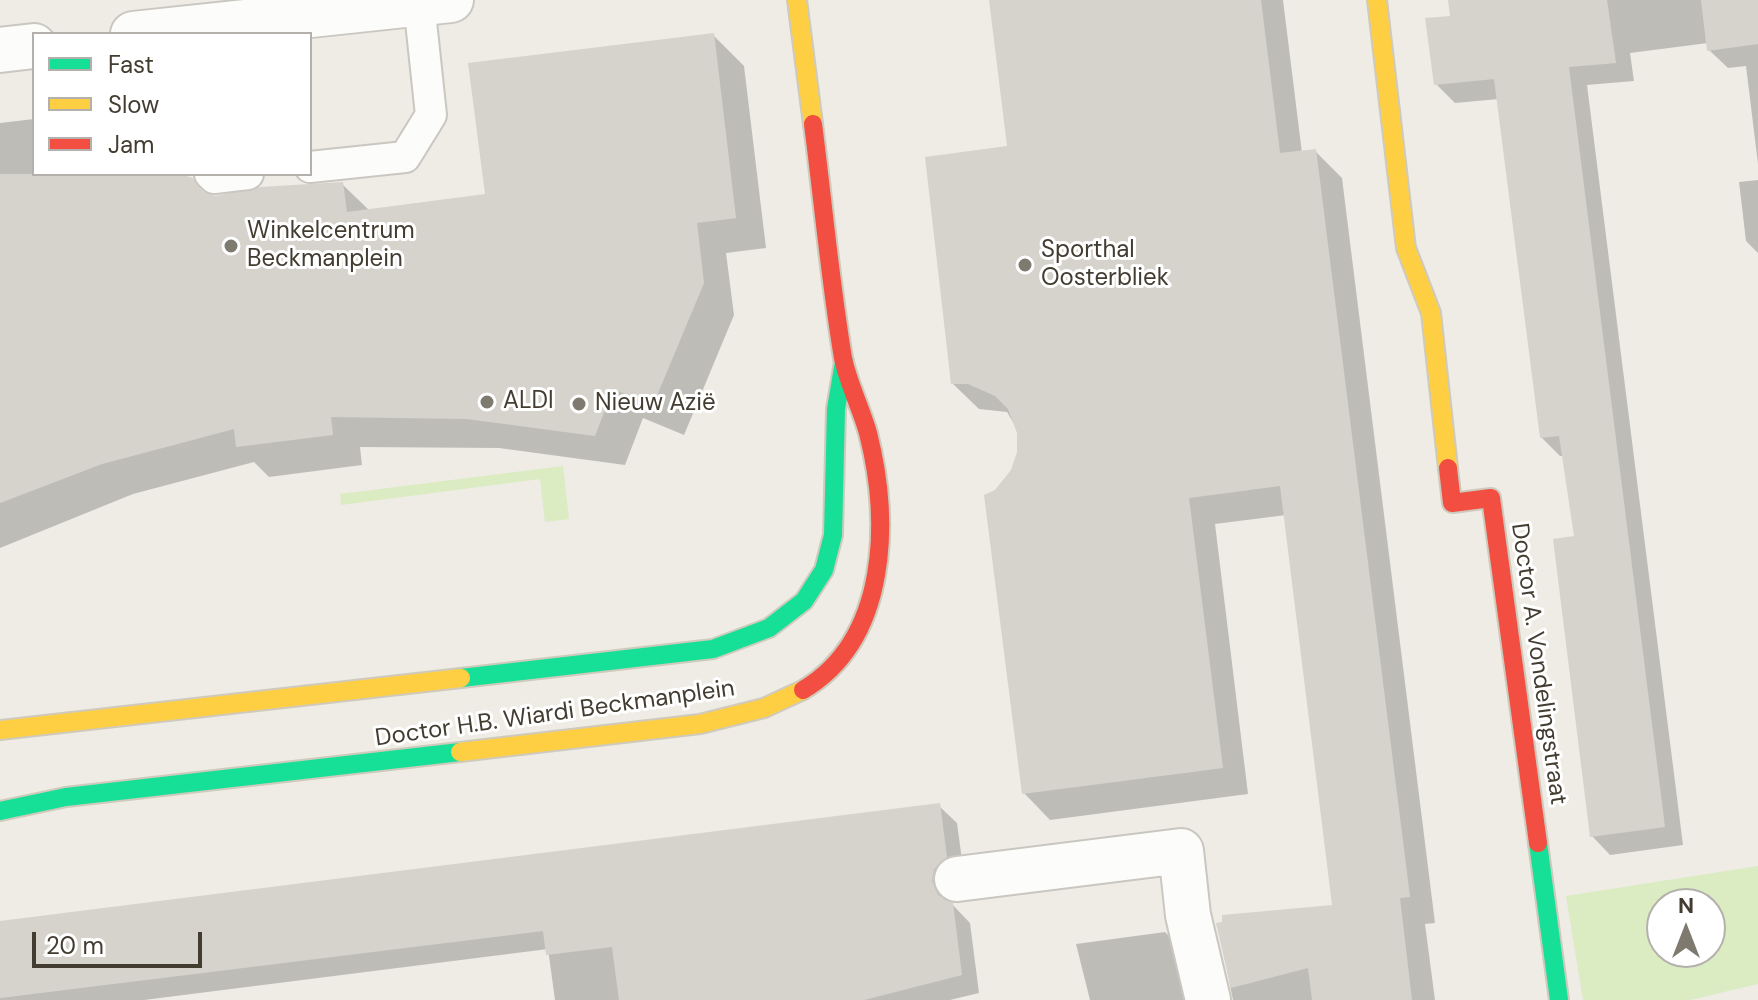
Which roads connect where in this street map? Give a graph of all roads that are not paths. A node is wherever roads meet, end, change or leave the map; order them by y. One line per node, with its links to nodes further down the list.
1 (797, 0): 8 (street, Doctor H.B. Wiardi Beckmanplein)
2 (1377, 0): 13 (street, Doctor A. Vondelingstraat)
3 (435, 2): 4 (street); 7 (lane)
4 (166, 32)
5 (32, 46): 6 (street)
6 (0, 50)
7 (312, 167)
8 (844, 362): 9 (street, Doctor H.B. Wiardi Beckmanplein); 10 (street, Doctor H.B. Wiardi Beckmanplein)
9 (0, 730)
10 (0, 811)
11 (957, 879): 12 (street)
12 (1208, 1000)
13 (1559, 1000)

